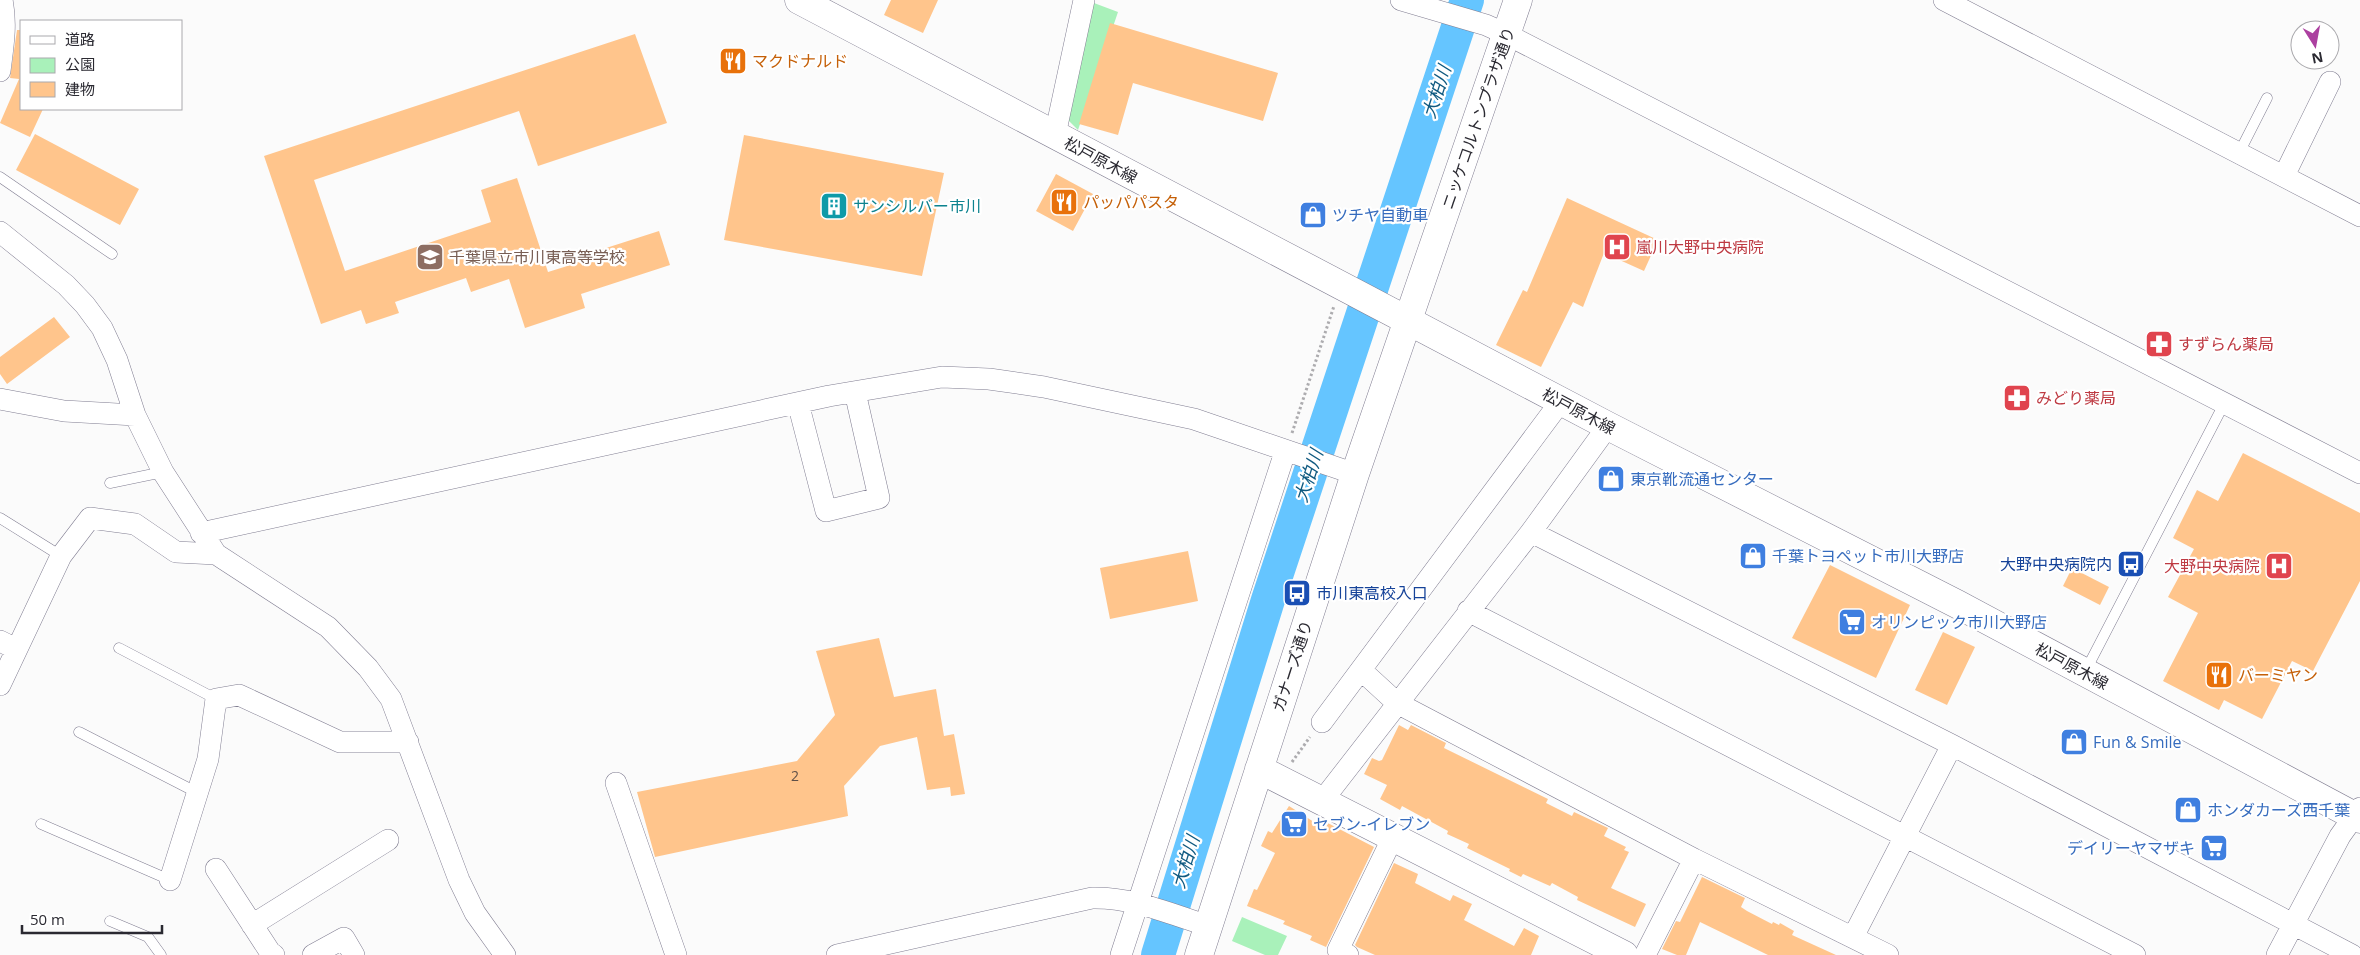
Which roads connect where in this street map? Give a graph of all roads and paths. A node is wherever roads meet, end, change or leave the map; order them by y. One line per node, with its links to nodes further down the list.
1 (2, 0): 8 (street)
2 (799, 0): 11 (main road, 松戸原木線)
3 (1084, 0): 11 (street)
4 (1401, 0): 7 (street)
5 (1518, 0): 7 (main road, ニッケコルトンプラザ通り)
6 (1944, 0): 12 (street)
7 (1496, 30): 19 (main road, ニッケコルトンプラザ通り); 23 (street)
8 (0, 71)
9 (2330, 82): 13 (street)
10 (2267, 98): 12 (lane)
11 (1055, 135): 18 (main road, 松戸原木線)
12 (2239, 153): 13 (street)
13 (2284, 176): 15 (street)
14 (0, 177): 17 (lane)
15 (2360, 216)
16 (0, 232): 25 (street)
17 (112, 254)
18 (1344, 288): 19 (main road, 松戸原木線); 27 (path)
19 (1399, 317): 22 (main road, 松戸原木線); 30 (main road, ガナーズ通り)
20 (854, 392): 24 (street); 24 (street); 27 (street)
21 (0, 399): 25 (street)
22 (1561, 401): 26 (main road, 松戸原木線); 40 (street)
23 (2225, 402): 29 (street); 41 (lane)
24 (798, 403): 34 (street)
25 (135, 415): 28 (street)
26 (1608, 426): 33 (street); 41 (main road, 松戸原木線)
27 (1285, 452): 30 (street); 61 (street)
28 (163, 472): 31 (lane); 34 (street)
29 (2360, 473)
30 (1356, 474): 49 (main road, ガナーズ通り)
31 (110, 483)
32 (0, 518): 36 (lane)
33 (1532, 532): 37 (street); 48 (street)
34 (201, 533): 35 (street)
35 (216, 554): 36 (street); 47 (street)
36 (61, 556): 38 (street)
37 (1468, 611): 44 (street); 55 (street)
38 (8, 645): 42 (street)
39 (119, 648): 43 (lane)
40 (1361, 670): 44 (street); 45 (street)
41 (2084, 672): 53 (main road, 松戸原木線)
42 (0, 685)
43 (216, 699): 47 (street); 51 (street)
44 (1397, 703): 52 (street); 58 (street)
45 (1322, 722): 49 (path)
46 (79, 732): 51 (lane)
47 (408, 742): 67 (street)
48 (1952, 745): 55 (street); 64 (street)
49 (1269, 774): 52 (main road); 65 (main road, ガナーズ通り)
50 (616, 783): 72 (street)
51 (198, 793): 60 (street)
52 (1322, 801): 56 (main road)
53 (2358, 815): 64 (street)
54 (41, 824): 60 (lane)
55 (1905, 836): 66 (street); 80 (street)
56 (1393, 837): 76 (street); 77 (main road)
57 (388, 840): 63 (street)
58 (1694, 859): 66 (street); 78 (street)
59 (216, 869): 63 (street)
60 (170, 880)
61 (1137, 903): 65 (street); 73 (street); 74 (street)
62 (110, 921): 68 (lane)
63 (252, 925): 69 (street)
64 (2293, 925): 81 (street); 82 (street)
65 (1209, 926): 75 (main road, ガナーズ通り)
66 (1853, 937): 79 (street)
67 (503, 954)
68 (161, 955)
69 (274, 955)
70 (313, 955): 71 (street)
71 (354, 955)
72 (676, 955)
73 (837, 955)
74 (1121, 955)
75 (1199, 955)
76 (1348, 955)
77 (1624, 955)
78 (1646, 955)
79 (1888, 955)
80 (2136, 955)
81 (2277, 955)
82 (2352, 955)

